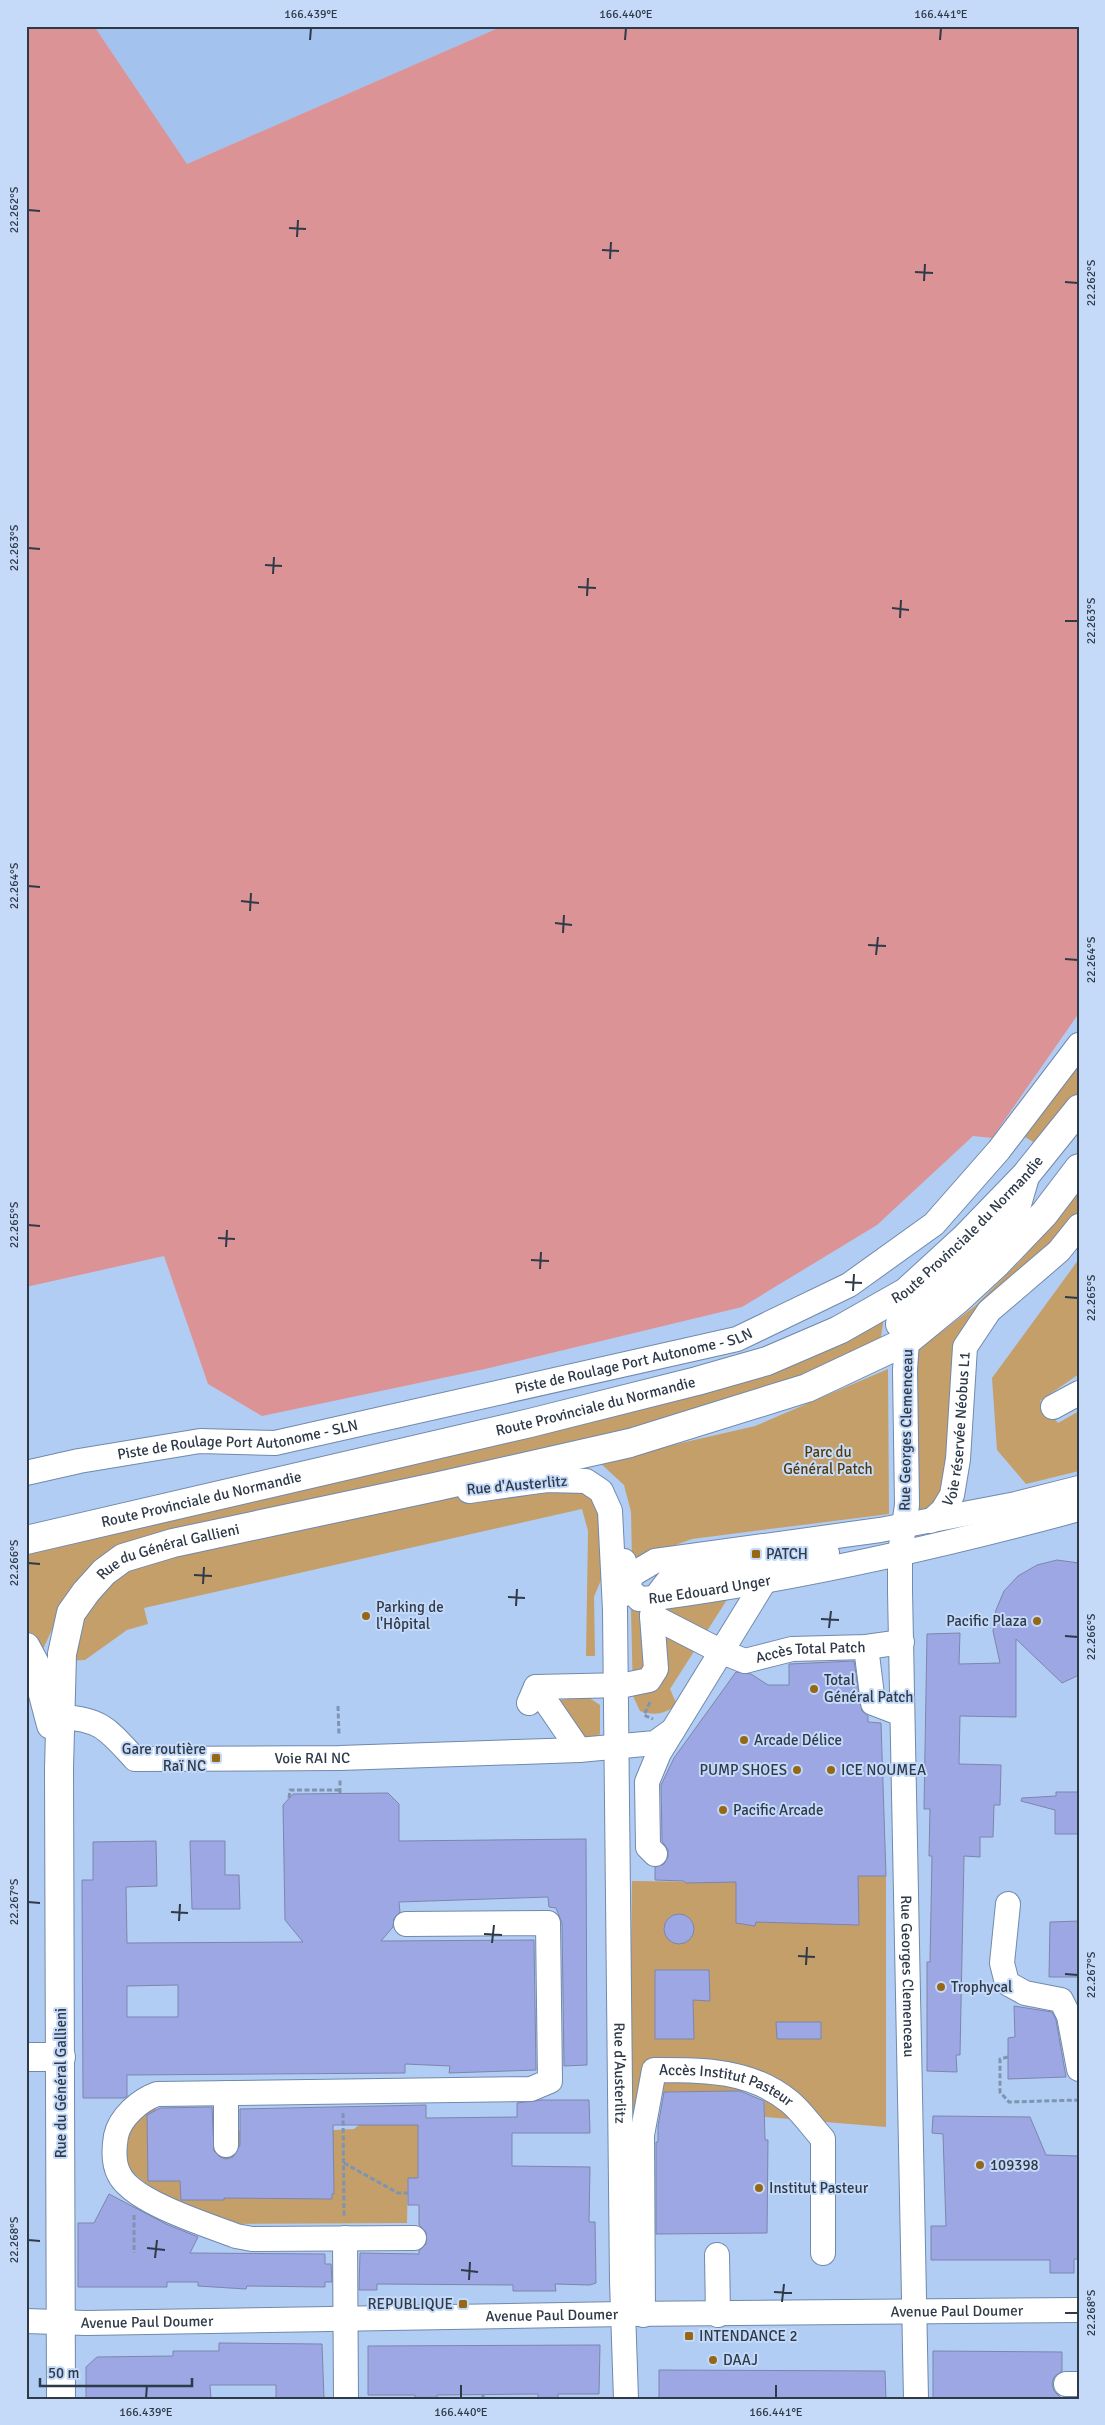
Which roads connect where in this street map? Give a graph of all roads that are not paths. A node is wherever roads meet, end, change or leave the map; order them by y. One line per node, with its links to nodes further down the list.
1 (1079, 1045): 9 (street, Piste de Roulage Port Autonome - SLN)
2 (1079, 1109): 4 (main road, Route Provinciale du Normandie)
3 (1079, 1168): 6 (main road)
4 (1025, 1176): 6 (main road); 10 (main road, Route Provinciale du Normandie)
5 (1079, 1226): 15 (street, Voie réservée Néobus L1)
6 (901, 1344): 11 (main road); 17 (street, Rue Georges Clemenceau)
7 (1079, 1392): 8 (street)
8 (1053, 1406)
9 (26, 1473)
10 (294, 1477): 16 (main road); 18 (main road, Route Provinciale du Normandie)
11 (435, 1488): 20 (street, Rue d'Austerlitz); 22 (street, Rue d'Austerlitz); 29 (main road, Rue du Général Gallieni)
12 (1079, 1488): 15 (street, Voie réservée Néobus L1)
13 (1079, 1502): 17 (street, Rue Edouard Unger)
14 (1079, 1509): 17 (street, Rue Edouard Unger)
15 (931, 1521): 17 (street, Voie réservée Néobus L1)
16 (26, 1523)
17 (902, 1536): 19 (street, Rue Edouard Unger); 20 (street, Voie réservée Néobus L1); 21 (street, Rue Edouard Unger); 23 (street, Rue Georges Clemenceau)
18 (26, 1540)
19 (764, 1582): 21 (street, Rue Edouard Unger); 26 (street)
20 (626, 1585): 21 (street); 22 (street, Voie réservée Néobus L1)
21 (654, 1607): 26 (street, Accès Total Patch); 27 (street)
22 (615, 1610): 27 (street, Rue d'Austerlitz)
23 (902, 1642): 25 (street, Accès Total Patch); 28 (street, Rue Georges Clemenceau)
24 (26, 1647): 33 (main road, Rue du Général Gallieni)
25 (866, 1647): 26 (street, Accès Total Patch); 28 (street)
26 (722, 1652): 30 (street)
27 (616, 1685): 31 (street, Rue d'Austerlitz); 32 (street)
28 (902, 1714): 47 (street, Rue Georges Clemenceau)
29 (62, 1717): 32 (street, Voie RAI NC); 33 (main road, Rue du Général Gallieni)
30 (673, 1730): 31 (street); 34 (street)
31 (616, 1748): 32 (street, Voie RAI NC); 48 (street, Rue d'Austerlitz)
32 (579, 1750)
33 (59, 1768): 38 (main road, Rue du Général Gallieni)
34 (655, 1854)
35 (1008, 1904): 39 (street)
36 (406, 1924): 40 (street)
37 (26, 2057): 38 (main road)
38 (61, 2057): 52 (main road, Rue du Général Gallieni)
39 (1079, 2068)
40 (226, 2093): 41 (street); 42 (street)
41 (226, 2145)
42 (344, 2238): 43 (street); 50 (street)
43 (414, 2238)
44 (823, 2253): 48 (street, Accès Institut Pasteur)
45 (718, 2256): 49 (street)
46 (1079, 2310): 47 (street, Avenue Paul Doumer)
47 (916, 2312): 49 (street, Avenue Paul Doumer); 56 (street, Rue Georges Clemenceau)
48 (633, 2314): 49 (street, Avenue Paul Doumer); 50 (street, Avenue Paul Doumer); 55 (street, Rue d'Austerlitz)
49 (718, 2315)
50 (346, 2319): 52 (street, Avenue Paul Doumer); 54 (street)
51 (26, 2320): 52 (street, Avenue Paul Doumer)
52 (61, 2321): 53 (main road, Rue du Général Gallieni)
53 (61, 2399)
54 (346, 2399)
55 (626, 2399)
56 (916, 2399)

